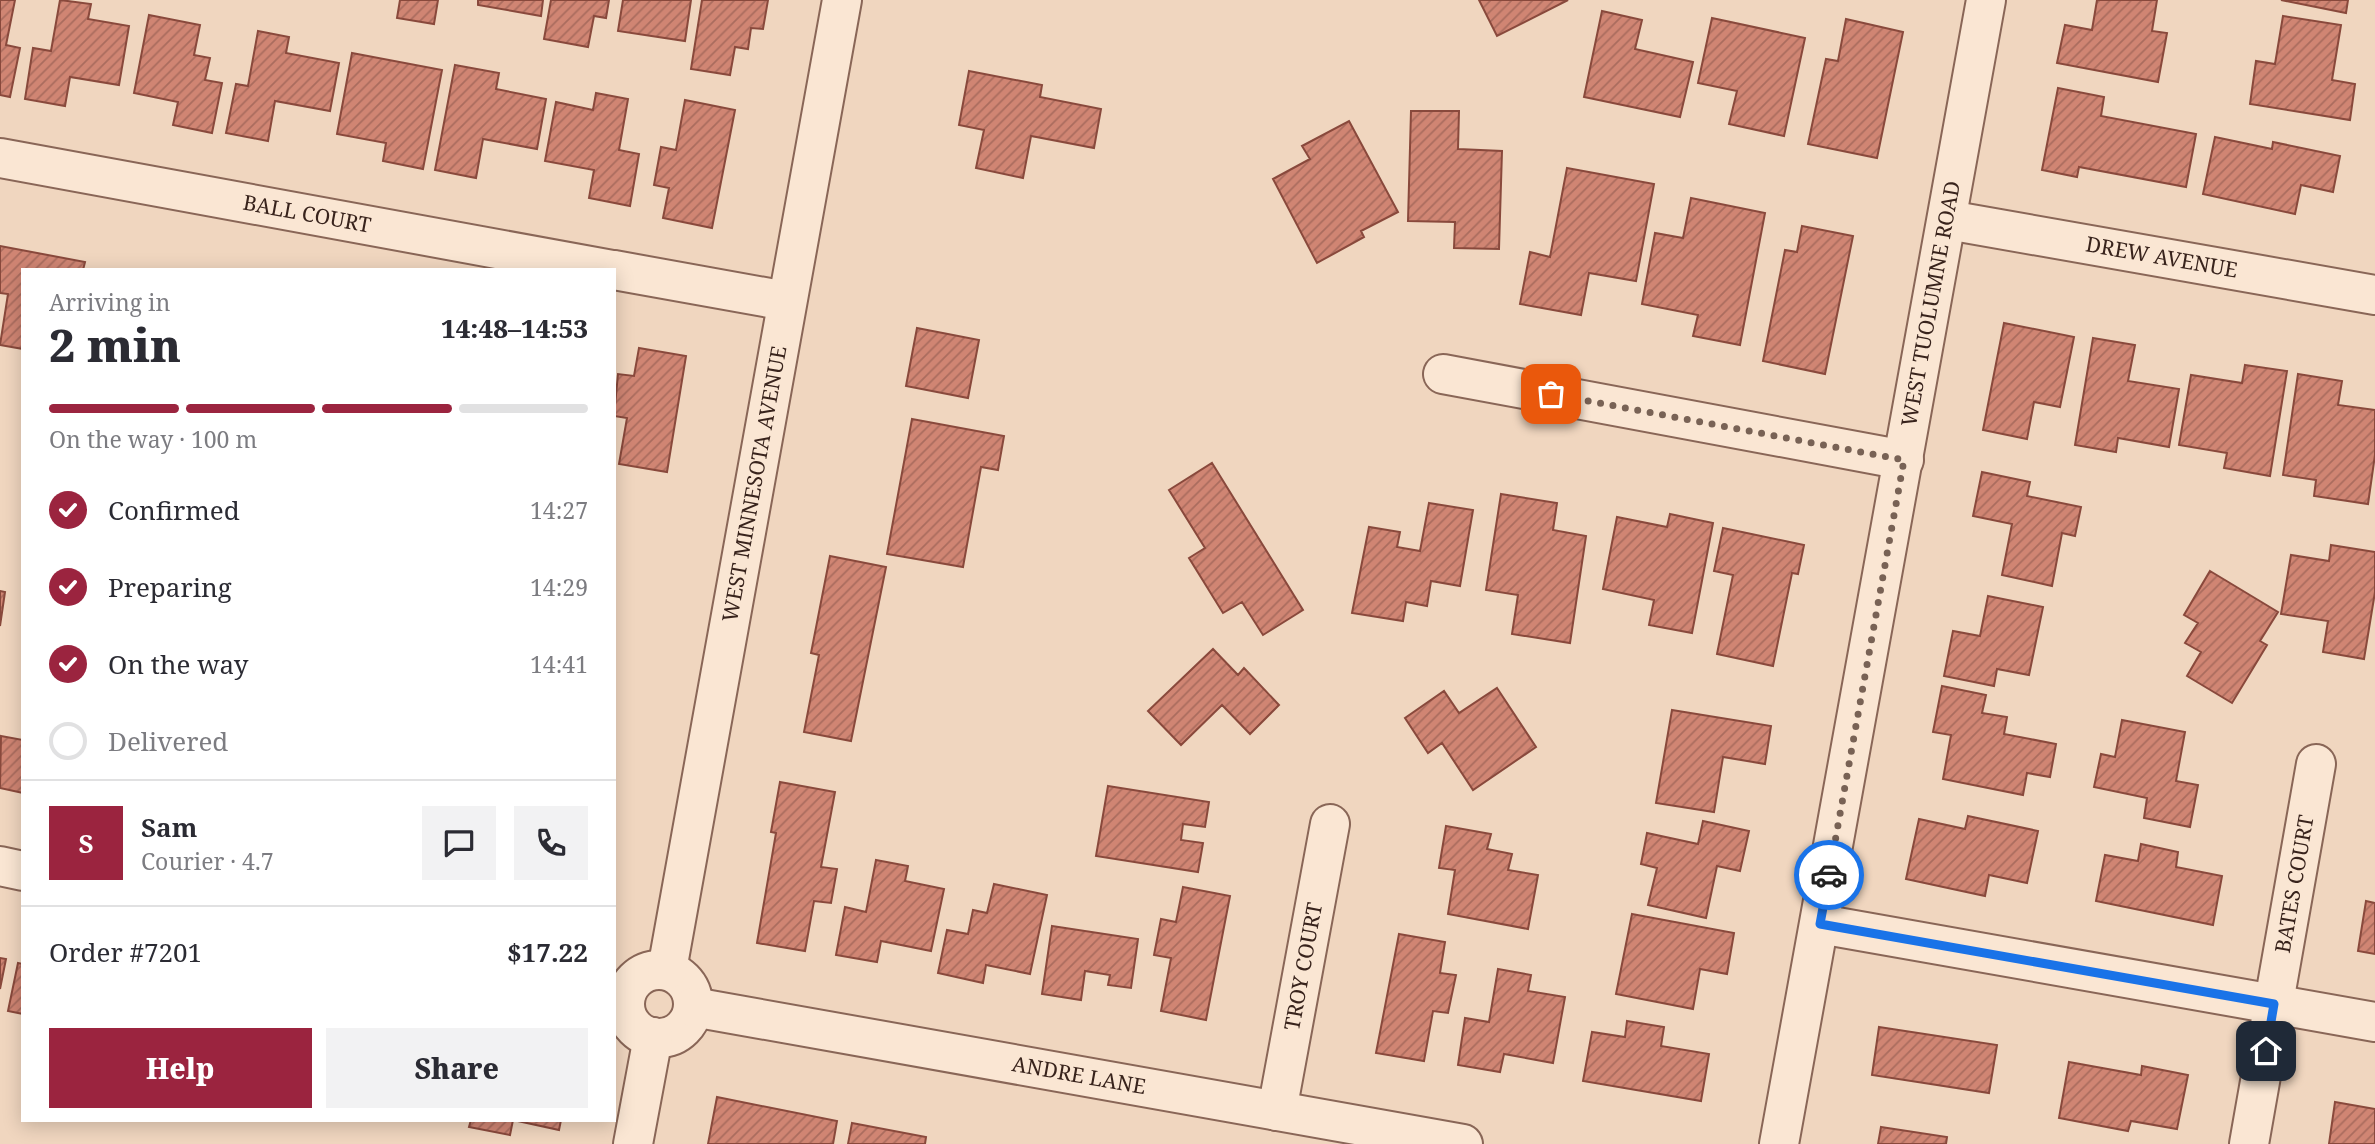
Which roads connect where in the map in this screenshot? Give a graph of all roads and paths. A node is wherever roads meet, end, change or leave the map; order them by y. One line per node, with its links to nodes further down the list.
1 (842, 0): 8 (street, WEST MINNESOTA AVENUE)
2 (1986, 0): 4 (street, WEST TUOLUMNE ROAD)
3 (0, 158): 5 (street, BALL COURT)
4 (1948, 220): 7 (street, DREW AVENUE); 10 (street, WEST TUOLUMNE ROAD)
5 (602, 268)
6 (616, 271): 8 (street, BALL COURT)
7 (2375, 295)
8 (786, 301): 16 (street, WEST MINNESOTA AVENUE)
9 (1443, 374): 10 (street)
10 (1904, 460): 15 (street, WEST TUOLUMNE ROAD)
11 (2316, 764): 18 (street, BATES COURT)
12 (1331, 824): 22 (street, TROY COURT)
13 (0, 866): 14 (street)
14 (21, 871)
15 (1820, 924): 18 (street); 25 (street, WEST TUOLUMNE ROAD)
16 (667, 970): 17 (street); 19 (street)
17 (620, 996): 21 (street)
18 (2274, 1004): 20 (street); 26 (street, BATES COURT)
19 (693, 1007): 21 (street); 22 (street, ANDRE LANE)
20 (2375, 1022)
21 (653, 1037): 23 (street)
22 (1277, 1111): 24 (street, ANDRE LANE)
23 (633, 1144)
24 (1463, 1144)
25 (1779, 1144)
26 (2249, 1144)

